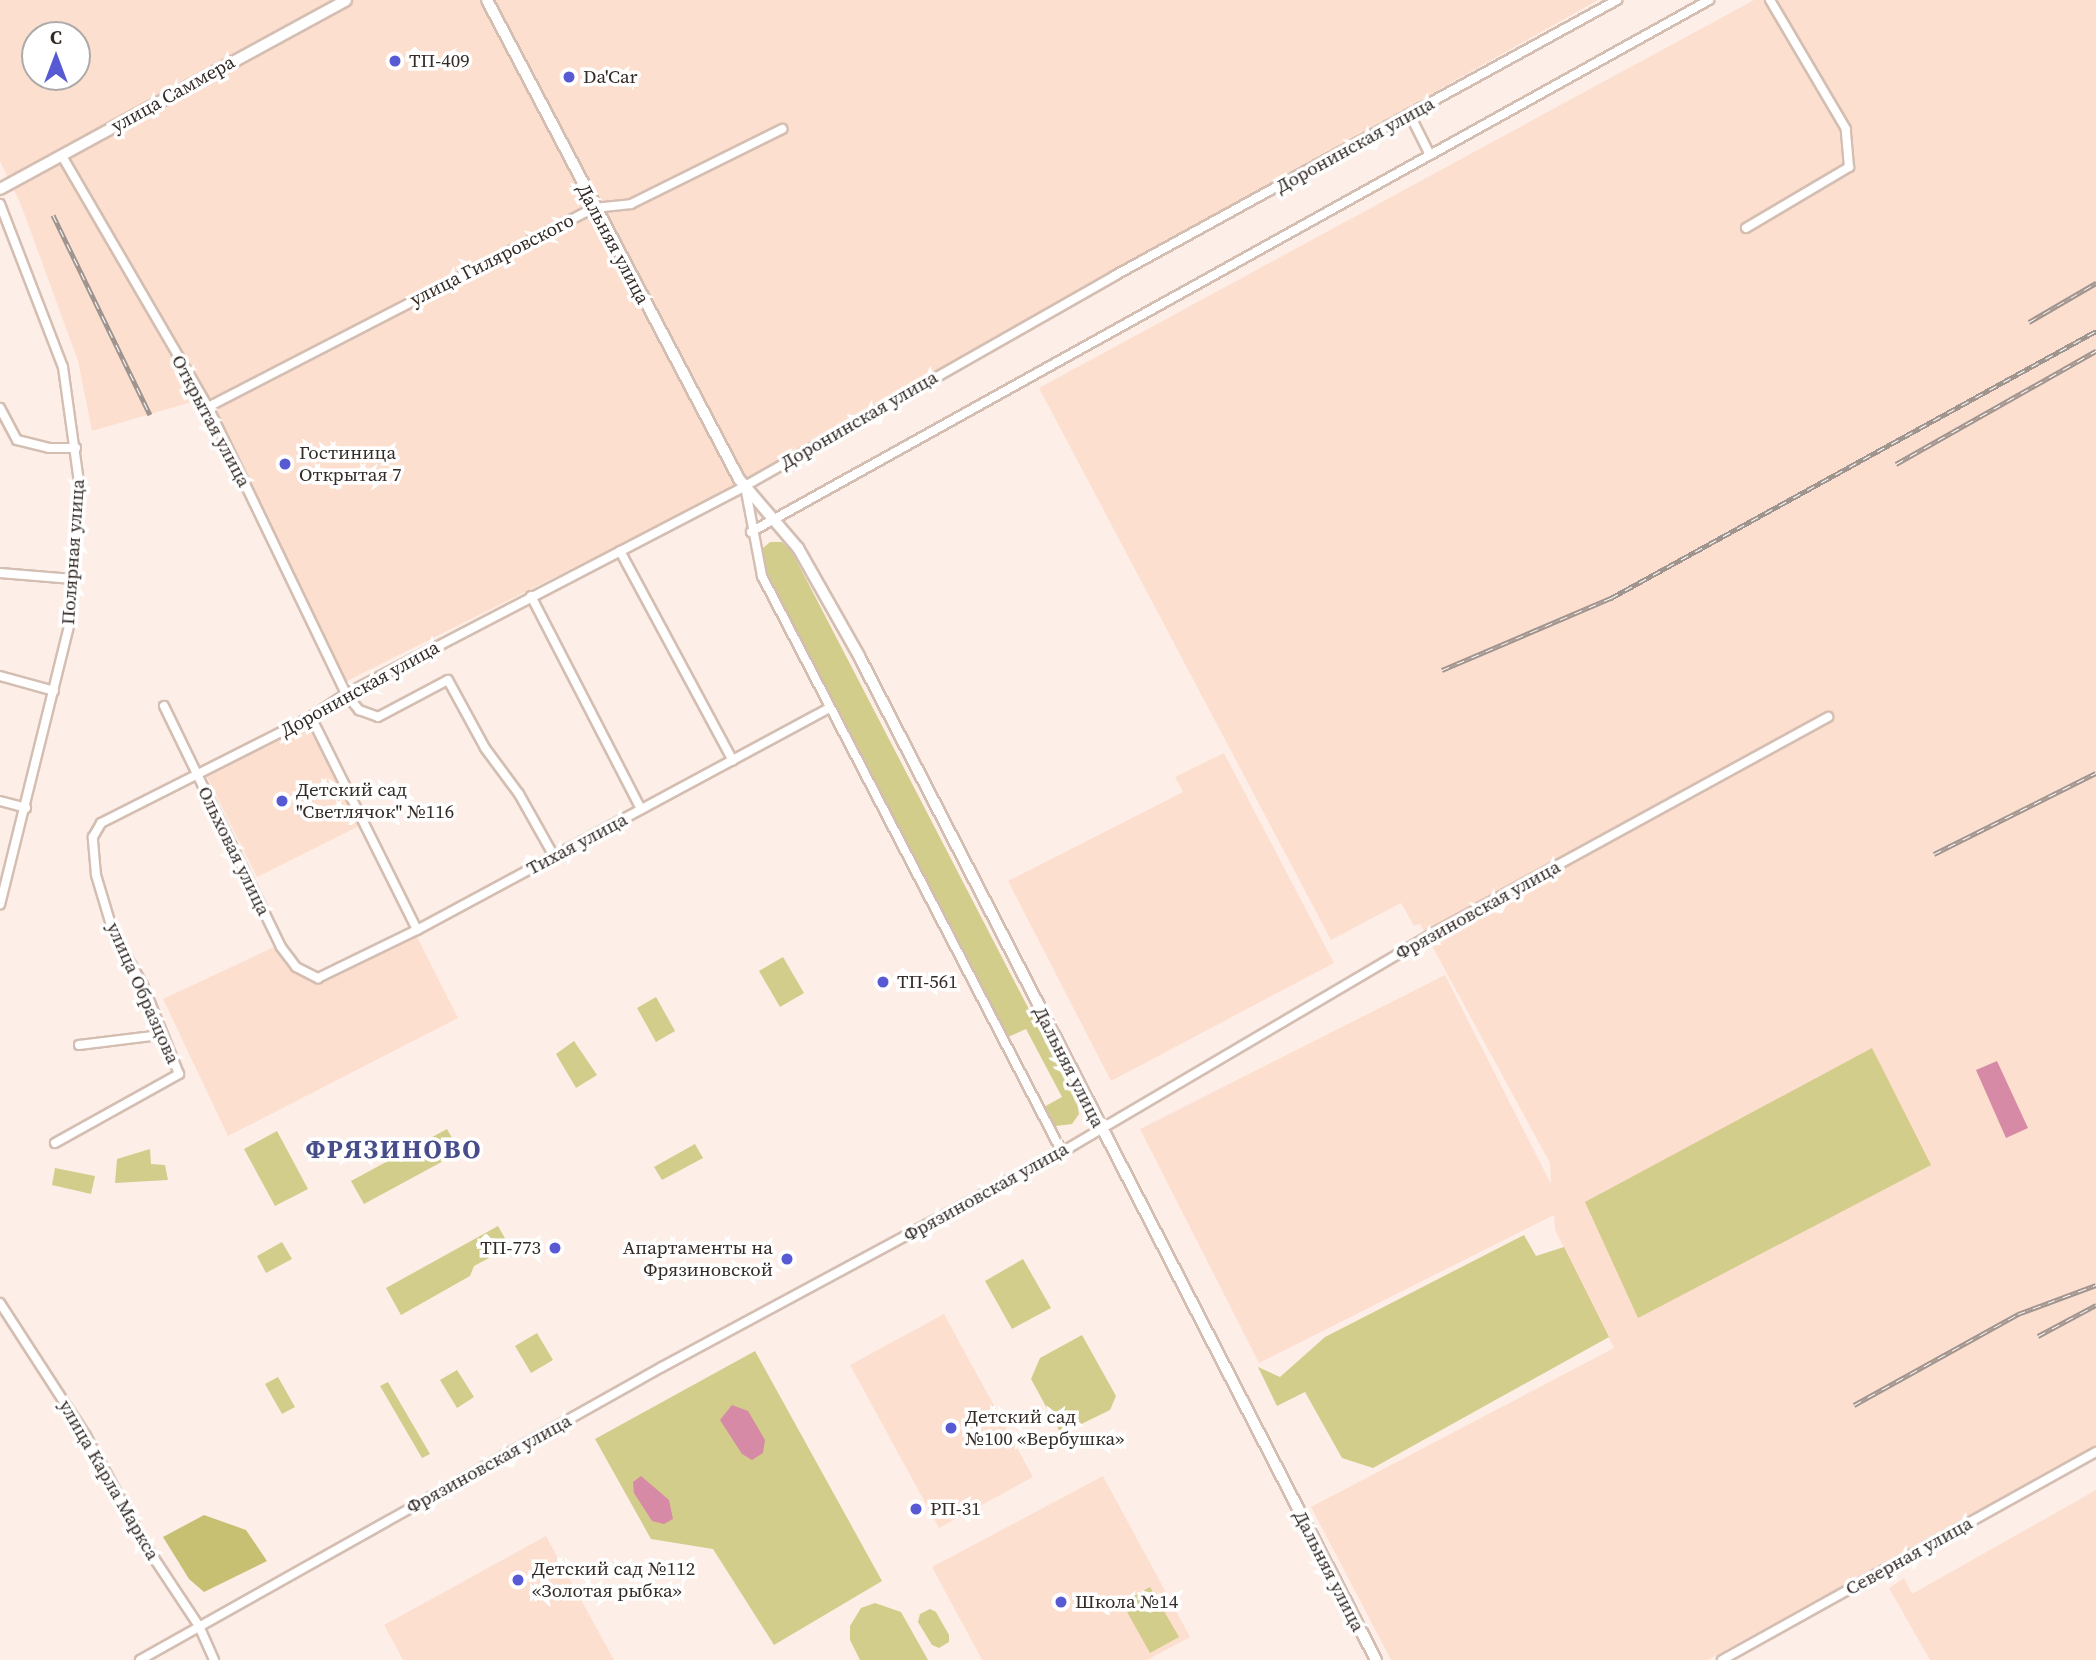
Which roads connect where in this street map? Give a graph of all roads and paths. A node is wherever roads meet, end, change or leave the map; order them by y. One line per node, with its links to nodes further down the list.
1 (346, 0): 9 (street, улица Саммера)
2 (487, 0): 12 (street, Дальняя улица)
3 (1617, 0): 6 (street, Доронинская улица)
4 (1709, 0): 8 (street)
5 (1770, 0): 13 (street)
6 (1410, 115): 8 (street); 17 (street, Доронинская улица)
7 (782, 129): 12 (street, улица Гиляровского)
8 (1429, 153): 18 (street)
9 (62, 156): 10 (street, улица Саммера); 14 (street, Открытая улица)
10 (0, 188)
11 (0, 204): 16 (street, Полярная улица)
12 (594, 208): 14 (street, улица Гиляровского); 17 (street, Дальняя улица)
13 (1746, 228)
14 (208, 407): 26 (street, Открытая улица)
15 (0, 408): 16 (street)
16 (76, 448): 22 (street, Полярная улица)
17 (745, 485): 18 (street, Дальняя улица); 19 (street, Дальняя улица); 20 (street, Доронинская улица)
18 (775, 519): 19 (street); 43 (street, Дальняя улица)
19 (751, 532): 28 (street, Дальняя улица)
20 (620, 551): 23 (street, Доронинская улица); 31 (street)
21 (0, 573): 22 (street)
22 (73, 579): 25 (street, Полярная улица)
23 (530, 596): 26 (street, Доронинская улица); 35 (street)
24 (0, 676): 25 (street)
25 (54, 691): 34 (street, Полярная улица)
26 (346, 694): 29 (street, Доронинская улица); 37 (street)
27 (164, 706): 32 (street, Ольховая улица)
28 (829, 708): 31 (street, Тихая улица); 45 (street, Дальняя улица)
29 (311, 717): 32 (street, Доронинская улица); 39 (street)
30 (1828, 717): 43 (street, Фрязиновская улица)
31 (733, 761): 35 (street, Тихая улица)
32 (197, 775): 36 (street, Доронинская улица); 40 (street, Ольховая улица)
33 (0, 801): 34 (street)
34 (26, 808): 38 (street, Полярная улица)
35 (641, 809): 37 (street, Тихая улица)
36 (95, 828): 41 (street, улица Образцова)
37 (554, 856): 39 (street, Тихая улица)
38 (0, 904)
39 (417, 930): 40 (street, Тихая улица)
40 (323, 975)
41 (161, 1035): 42 (street); 44 (street, улица Образцова)
42 (79, 1045)
43 (1101, 1128): 45 (street, Фрязиновская улица); 51 (street, Дальняя улица)
44 (55, 1143)
45 (1062, 1152): 48 (street, Фрязиновская улица)
46 (0, 1303): 48 (street, улица Карла Маркса)
47 (2096, 1452): 52 (street, Северная улица)
48 (199, 1626): 49 (street, Фрязиновская улица); 50 (street, улица Карла Маркса)
49 (140, 1660)
50 (215, 1660)
51 (1376, 1660)
52 (1722, 1660)

